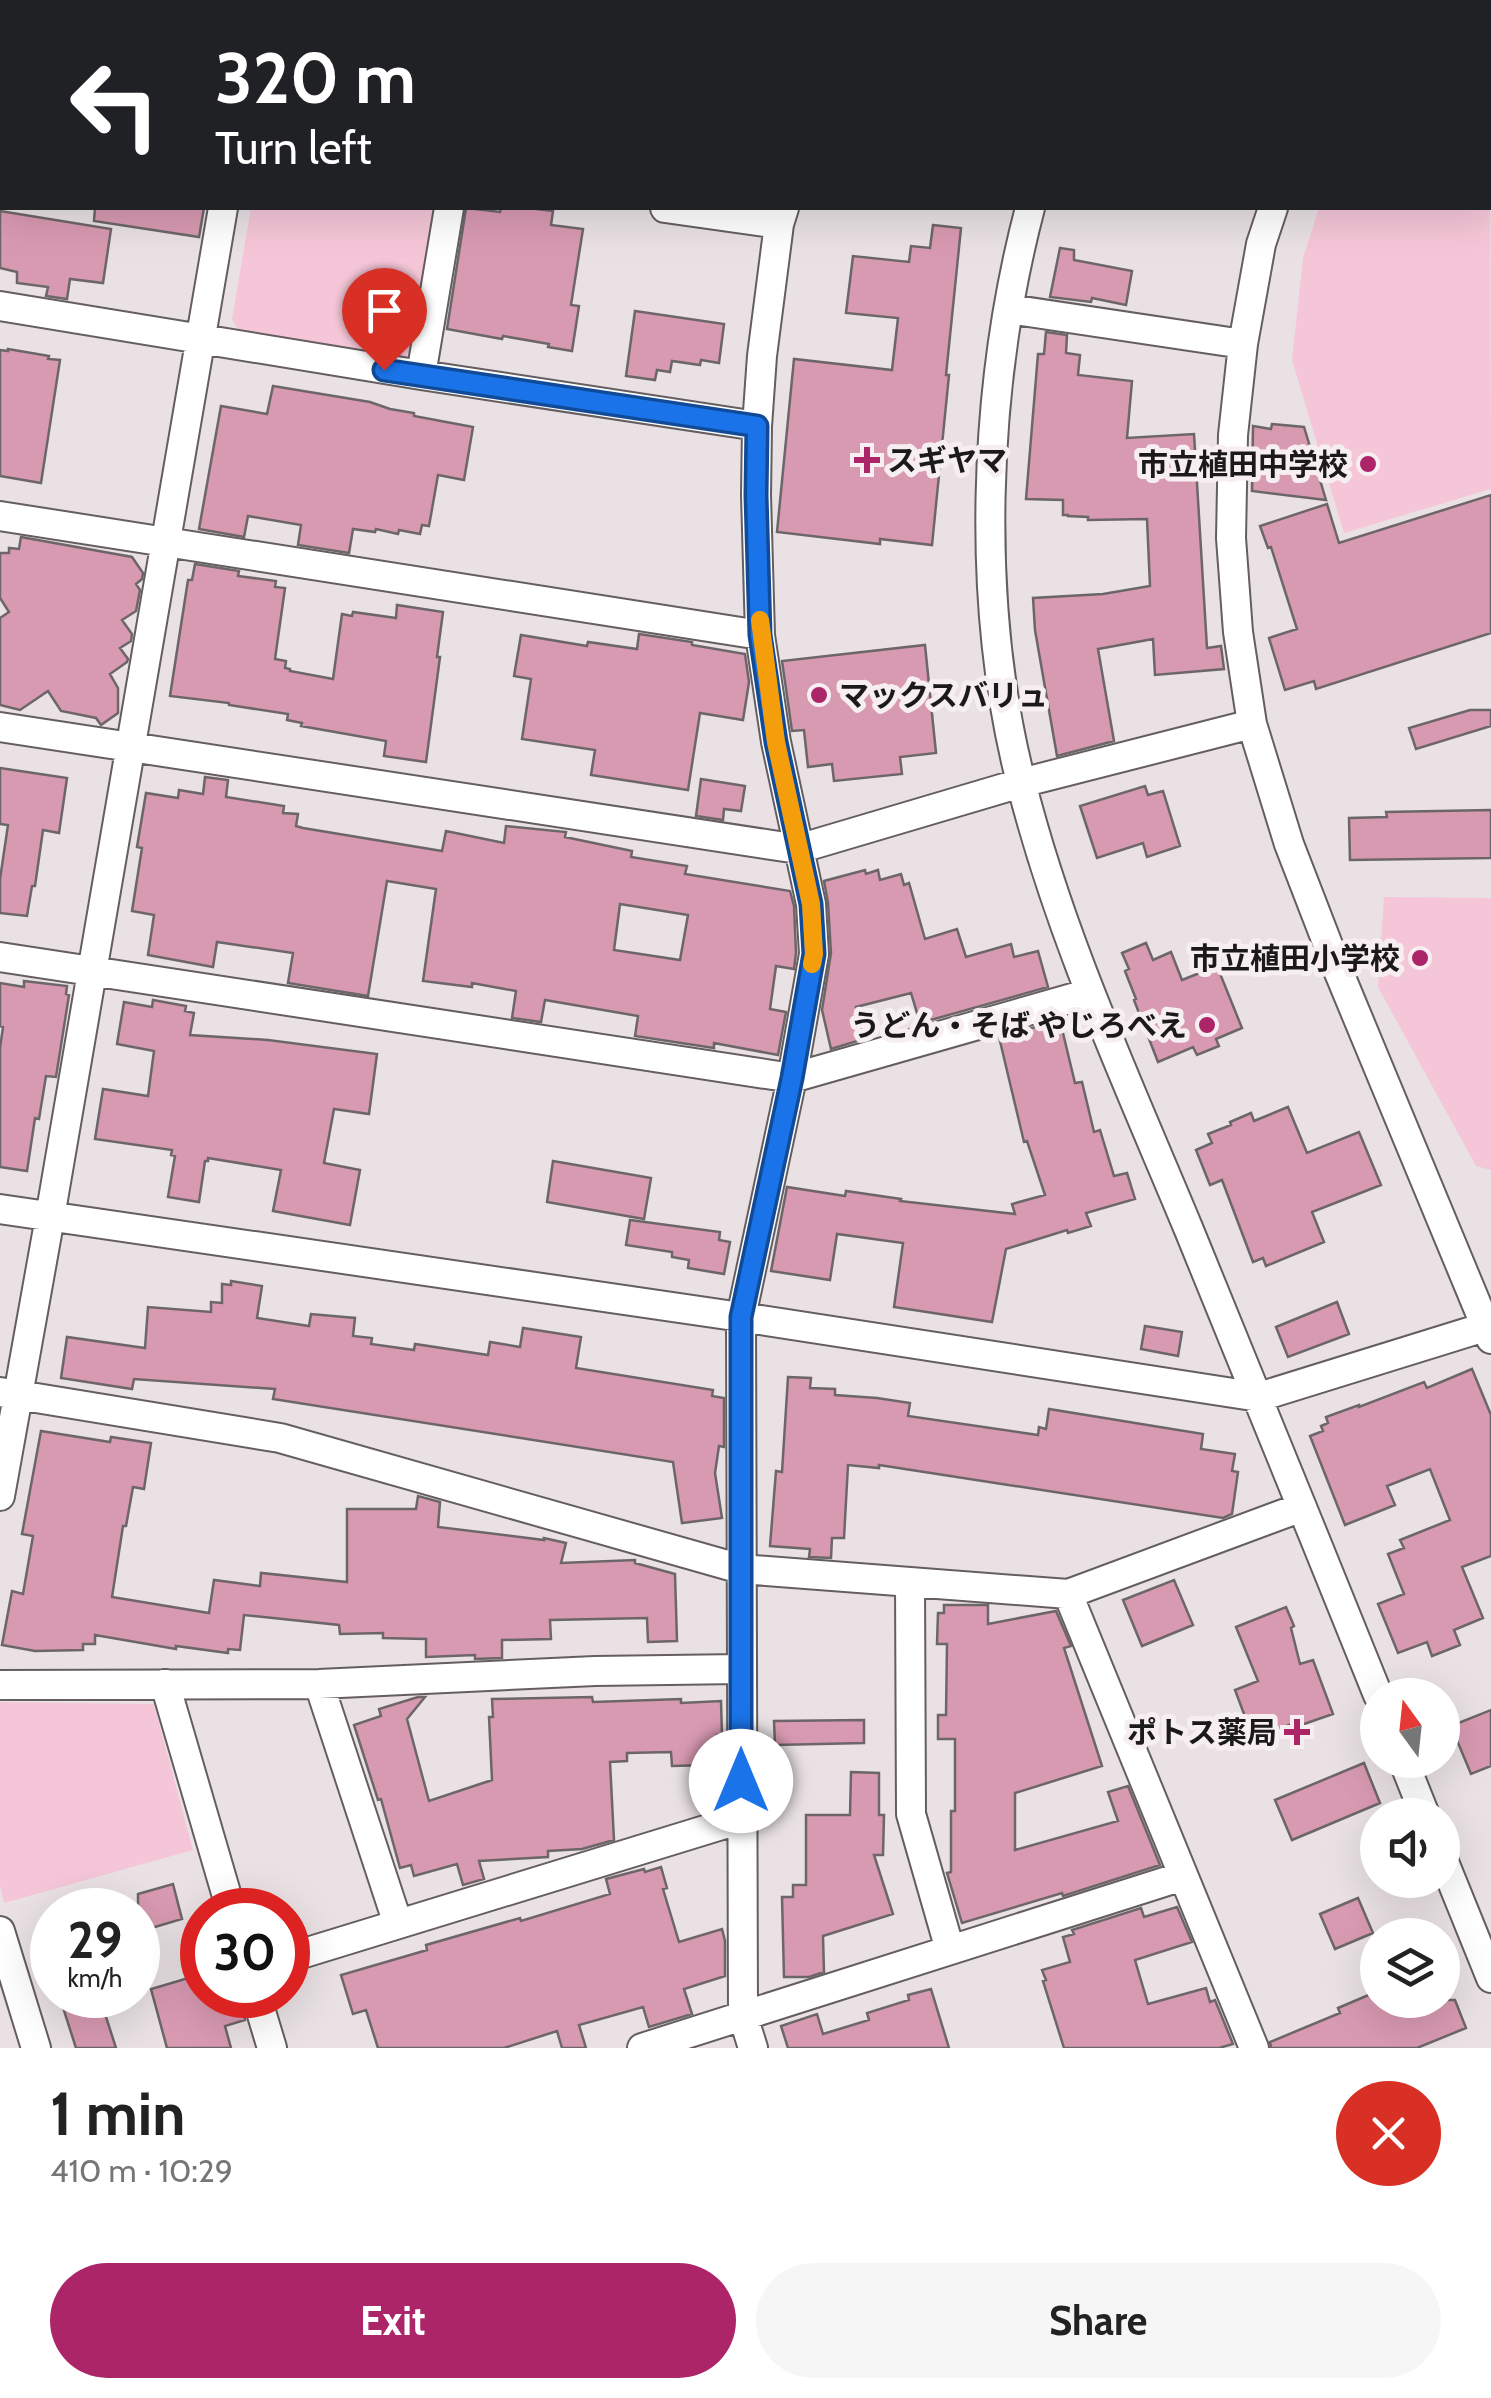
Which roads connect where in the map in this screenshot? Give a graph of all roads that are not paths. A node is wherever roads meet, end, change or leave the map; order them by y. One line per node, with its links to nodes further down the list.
1 (224, 210): 9 (street)
2 (449, 210): 11 (street)
3 (694, 210): 6 (street)
4 (1030, 210): 8 (street)
5 (1272, 210): 10 (street)
6 (782, 216): 12 (street)
7 (0, 306): 9 (street)
8 (1008, 309): 10 (street); 19 (street)
9 (201, 340): 11 (street); 14 (street)
10 (1243, 344): 16 (street)
11 (421, 376): 12 (street)
12 (757, 426): 15 (street)
13 (0, 516): 14 (street)
14 (166, 540): 15 (street); 18 (street)
15 (760, 635): 20 (street)
16 (1252, 724): 19 (street); 28 (street)
17 (0, 727): 18 (street)
18 (131, 748): 20 (street); 22 (street)
19 (1021, 784): 20 (street); 23 (street)
20 (798, 849): 24 (street)
21 (0, 957): 22 (street)
22 (92, 971): 24 (street); 26 (street)
23 (1090, 993): 24 (street); 30 (street)
24 (792, 1078): 27 (street)
25 (0, 1209): 26 (street)
26 (50, 1217): 27 (street); 29 (street)
27 (741, 1317): 30 (street); 33 (street)
28 (1489, 1330): 30 (street)
29 (9, 1393): 31 (street); 33 (street)
30 (1259, 1397): 32 (street)
31 (0, 1496)
32 (1302, 1507): 35 (street); 37 (street)
33 (741, 1569): 34 (street); 36 (street)
34 (910, 1582): 35 (street); 47 (street)
35 (1068, 1594): 42 (street)
36 (741, 1669): 39 (street); 41 (street)
37 (1371, 1678)
38 (165, 1684): 39 (street); 40 (street); 43 (street)
39 (319, 1684): 45 (street)
40 (0, 1685)
41 (741, 1819): 45 (street); 50 (street)
42 (1183, 1876): 47 (street); 56 (street)
43 (225, 1888)
44 (1458, 1898): 49 (street)
45 (398, 1924): 48 (street)
46 (0, 1931): 52 (street)
47 (950, 1950): 50 (street)
48 (310, 1951)
49 (1491, 1978)
50 (743, 2016): 54 (street); 55 (street)
51 (263, 2018): 53 (street)
52 (36, 2048)
53 (272, 2048)
54 (642, 2048)
55 (753, 2048)
56 (1254, 2048)

